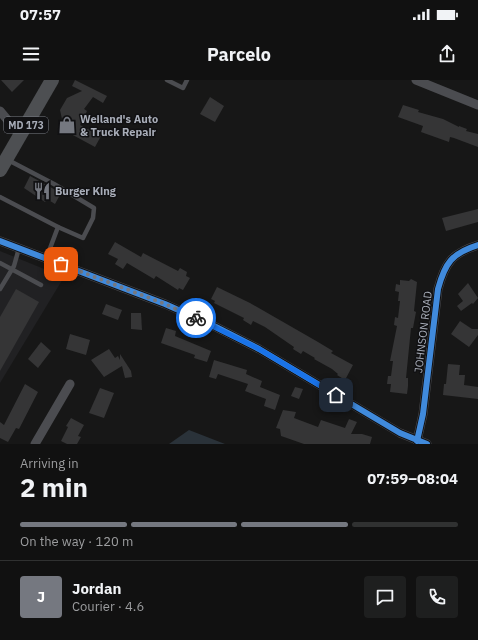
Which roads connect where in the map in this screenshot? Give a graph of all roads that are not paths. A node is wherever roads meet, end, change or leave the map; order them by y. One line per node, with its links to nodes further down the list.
1 (52, 80): 7 (main road, MD 173)
2 (167, 80): 3 (lane)
3 (187, 80)
4 (416, 80): 5 (street)
5 (478, 105)
6 (0, 112): 7 (street)
7 (20, 134): 8 (main road, MD 173)
8 (3, 164): 10 (lane)
9 (0, 197): 10 (lane)
10 (58, 227): 14 (lane)
11 (0, 241): 13 (street)
12 (478, 245): 20 (street, JOHNSON ROAD)
13 (19, 248): 14 (street); 16 (lane)
14 (46, 259): 20 (street)
15 (0, 263): 16 (lane)
16 (12, 269): 17 (lane); 18 (lane)
17 (41, 285)
18 (0, 289)
19 (70, 384): 21 (street)
20 (417, 441): 22 (street)
21 (35, 444)
22 (427, 444)

